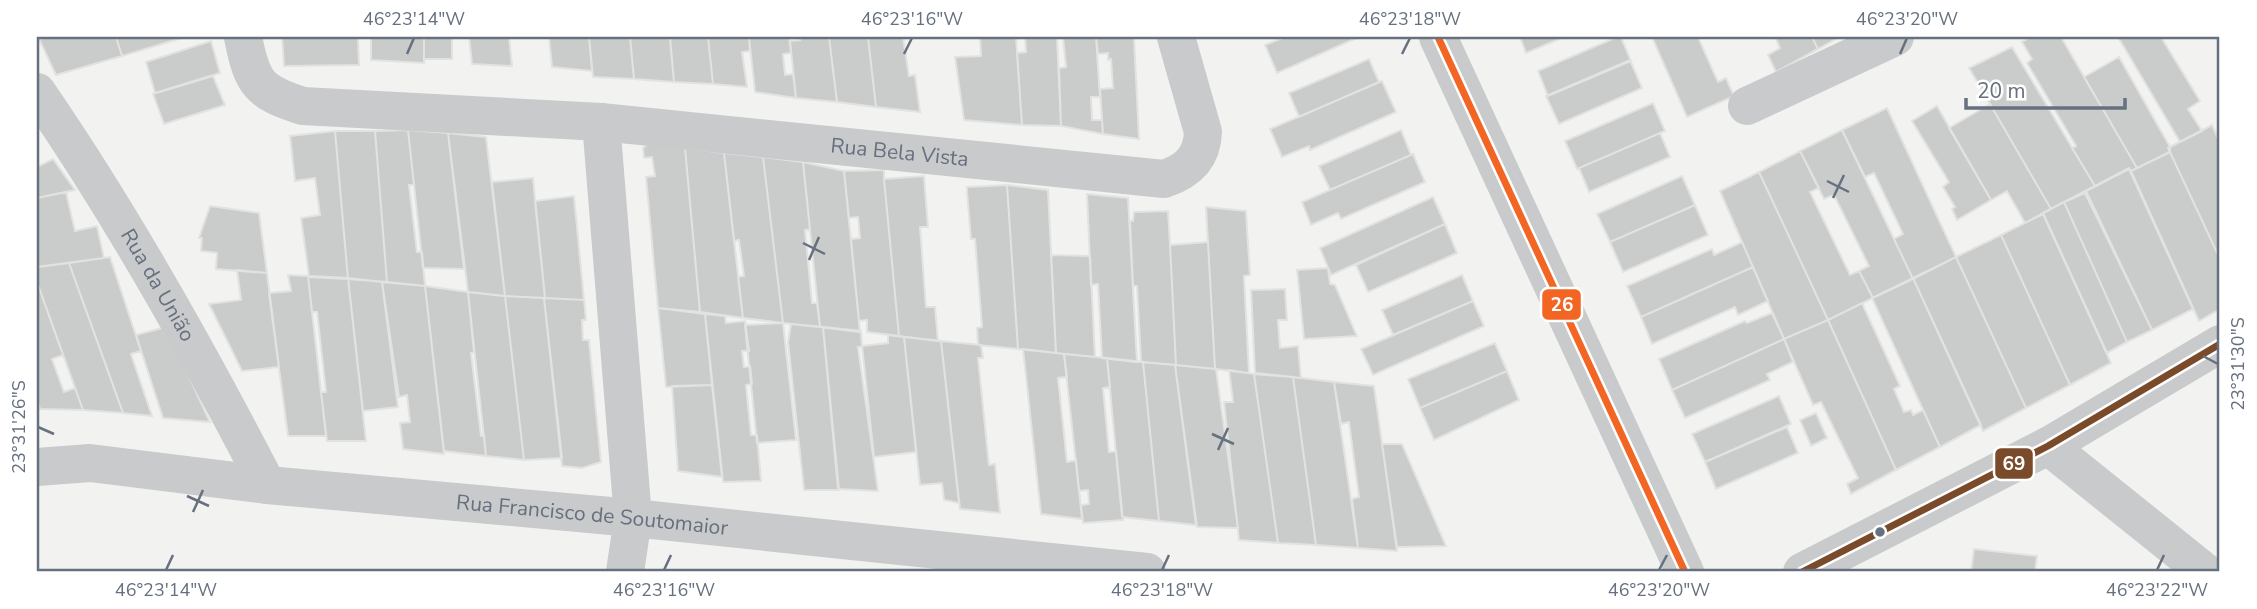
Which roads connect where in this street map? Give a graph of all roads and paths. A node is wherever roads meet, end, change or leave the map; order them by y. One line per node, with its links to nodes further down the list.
1 (243, 37): 7 (street, Rua Bela Vista)
2 (1176, 37): 7 (street, Rua Bela Vista)
3 (1438, 37): 15 (street)
4 (1895, 37): 6 (street)
5 (37, 92): 11 (street, Rua da União)
6 (1747, 106)
7 (601, 122): 12 (street)
8 (2220, 344): 9 (street)
9 (2048, 446): 16 (street); 17 (street)
10 (37, 467): 11 (street, Rua Francisco de Soutomaior)
11 (267, 485): 12 (street, Rua Francisco de Soutomaior)
12 (633, 518): 13 (street); 14 (street, Rua Francisco de Soutomaior)
13 (625, 572)
14 (1147, 572)
15 (1685, 572)
16 (1802, 572)
17 (2205, 572)

